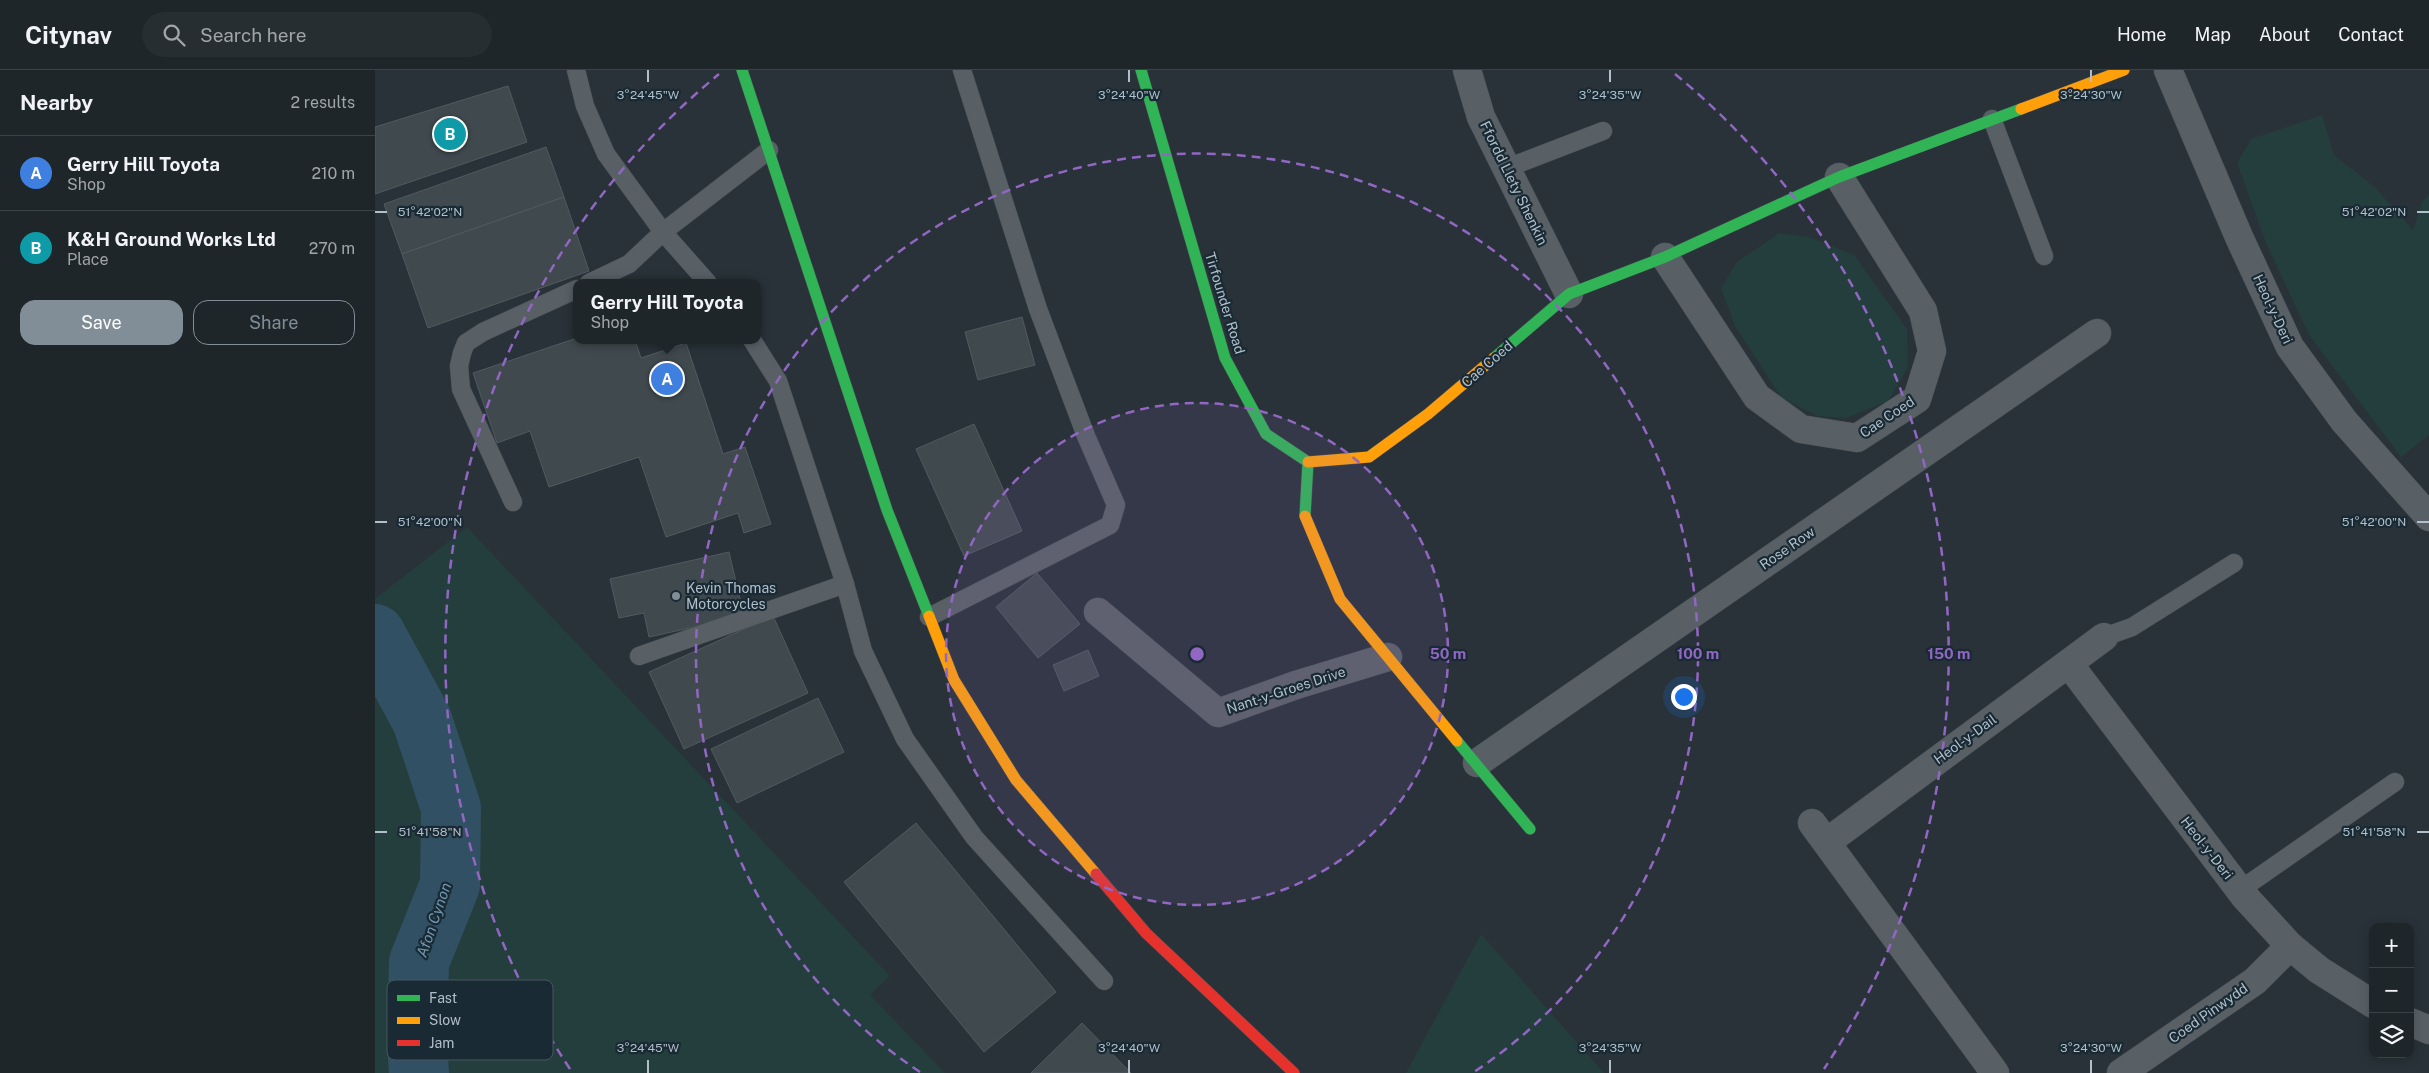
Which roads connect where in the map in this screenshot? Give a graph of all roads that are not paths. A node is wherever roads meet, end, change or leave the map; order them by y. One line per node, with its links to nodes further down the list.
1 (576, 70): 13 (lane)
2 (742, 70): 10 (street)
3 (962, 70): 28 (lane)
4 (1141, 70): 22 (street, Tirfounder Road)
5 (1467, 70): 11 (street, Ffordd Llety Shenkin)
6 (2124, 70): 8 (street, Cae Coed)
7 (2168, 70): 24 (street, Heol-y-Deri)
8 (1992, 119): 12 (street, Cae Coed); 14 (lane)
9 (1603, 131): 11 (lane)
10 (769, 150): 13 (lane); 28 (street)
11 (1507, 168): 19 (street, Ffordd Llety Shenkin)
12 (1839, 177): 15 (street, Cae Coed); 15 (street, Cae Coed)
13 (663, 232): 16 (lane); 17 (lane)
14 (2044, 256)
15 (1665, 257): 19 (street, Cae Coed)
16 (597, 279)
17 (704, 279)
18 (573, 291): 23 (lane)
19 (1569, 294): 22 (street, Cae Coed)
20 (2097, 333): 33 (street, Rose Row)
21 (755, 344): 26 (lane)
22 (1308, 462): 31 (street)
23 (513, 502)
24 (2429, 517)
25 (2234, 562): 29 (lane)
26 (845, 584): 30 (lane); 38 (lane)
27 (1099, 612): 31 (street, Nant-y-Groes Drive)
28 (929, 617): 42 (street)
29 (2104, 637): 32 (street, Heol-y-Dail)
30 (639, 656)
31 (1388, 657): 33 (street)
32 (2069, 664): 36 (street, Heol-y-Deri); 43 (street, Heol-y-Dail)
33 (1477, 763): 35 (street)
34 (2395, 782): 36 (lane)
35 (1530, 828)
36 (2240, 890): 37 (street, Heol-y-Deri)
37 (2290, 946): 39 (street, Heol-y-Deri); 44 (street, Coed Pinwydd)
38 (1104, 981)
39 (2369, 1001)
40 (2414, 1024): 41 (street)
41 (2429, 1030)
42 (1294, 1073)
43 (1995, 1073)
44 (2121, 1073)

